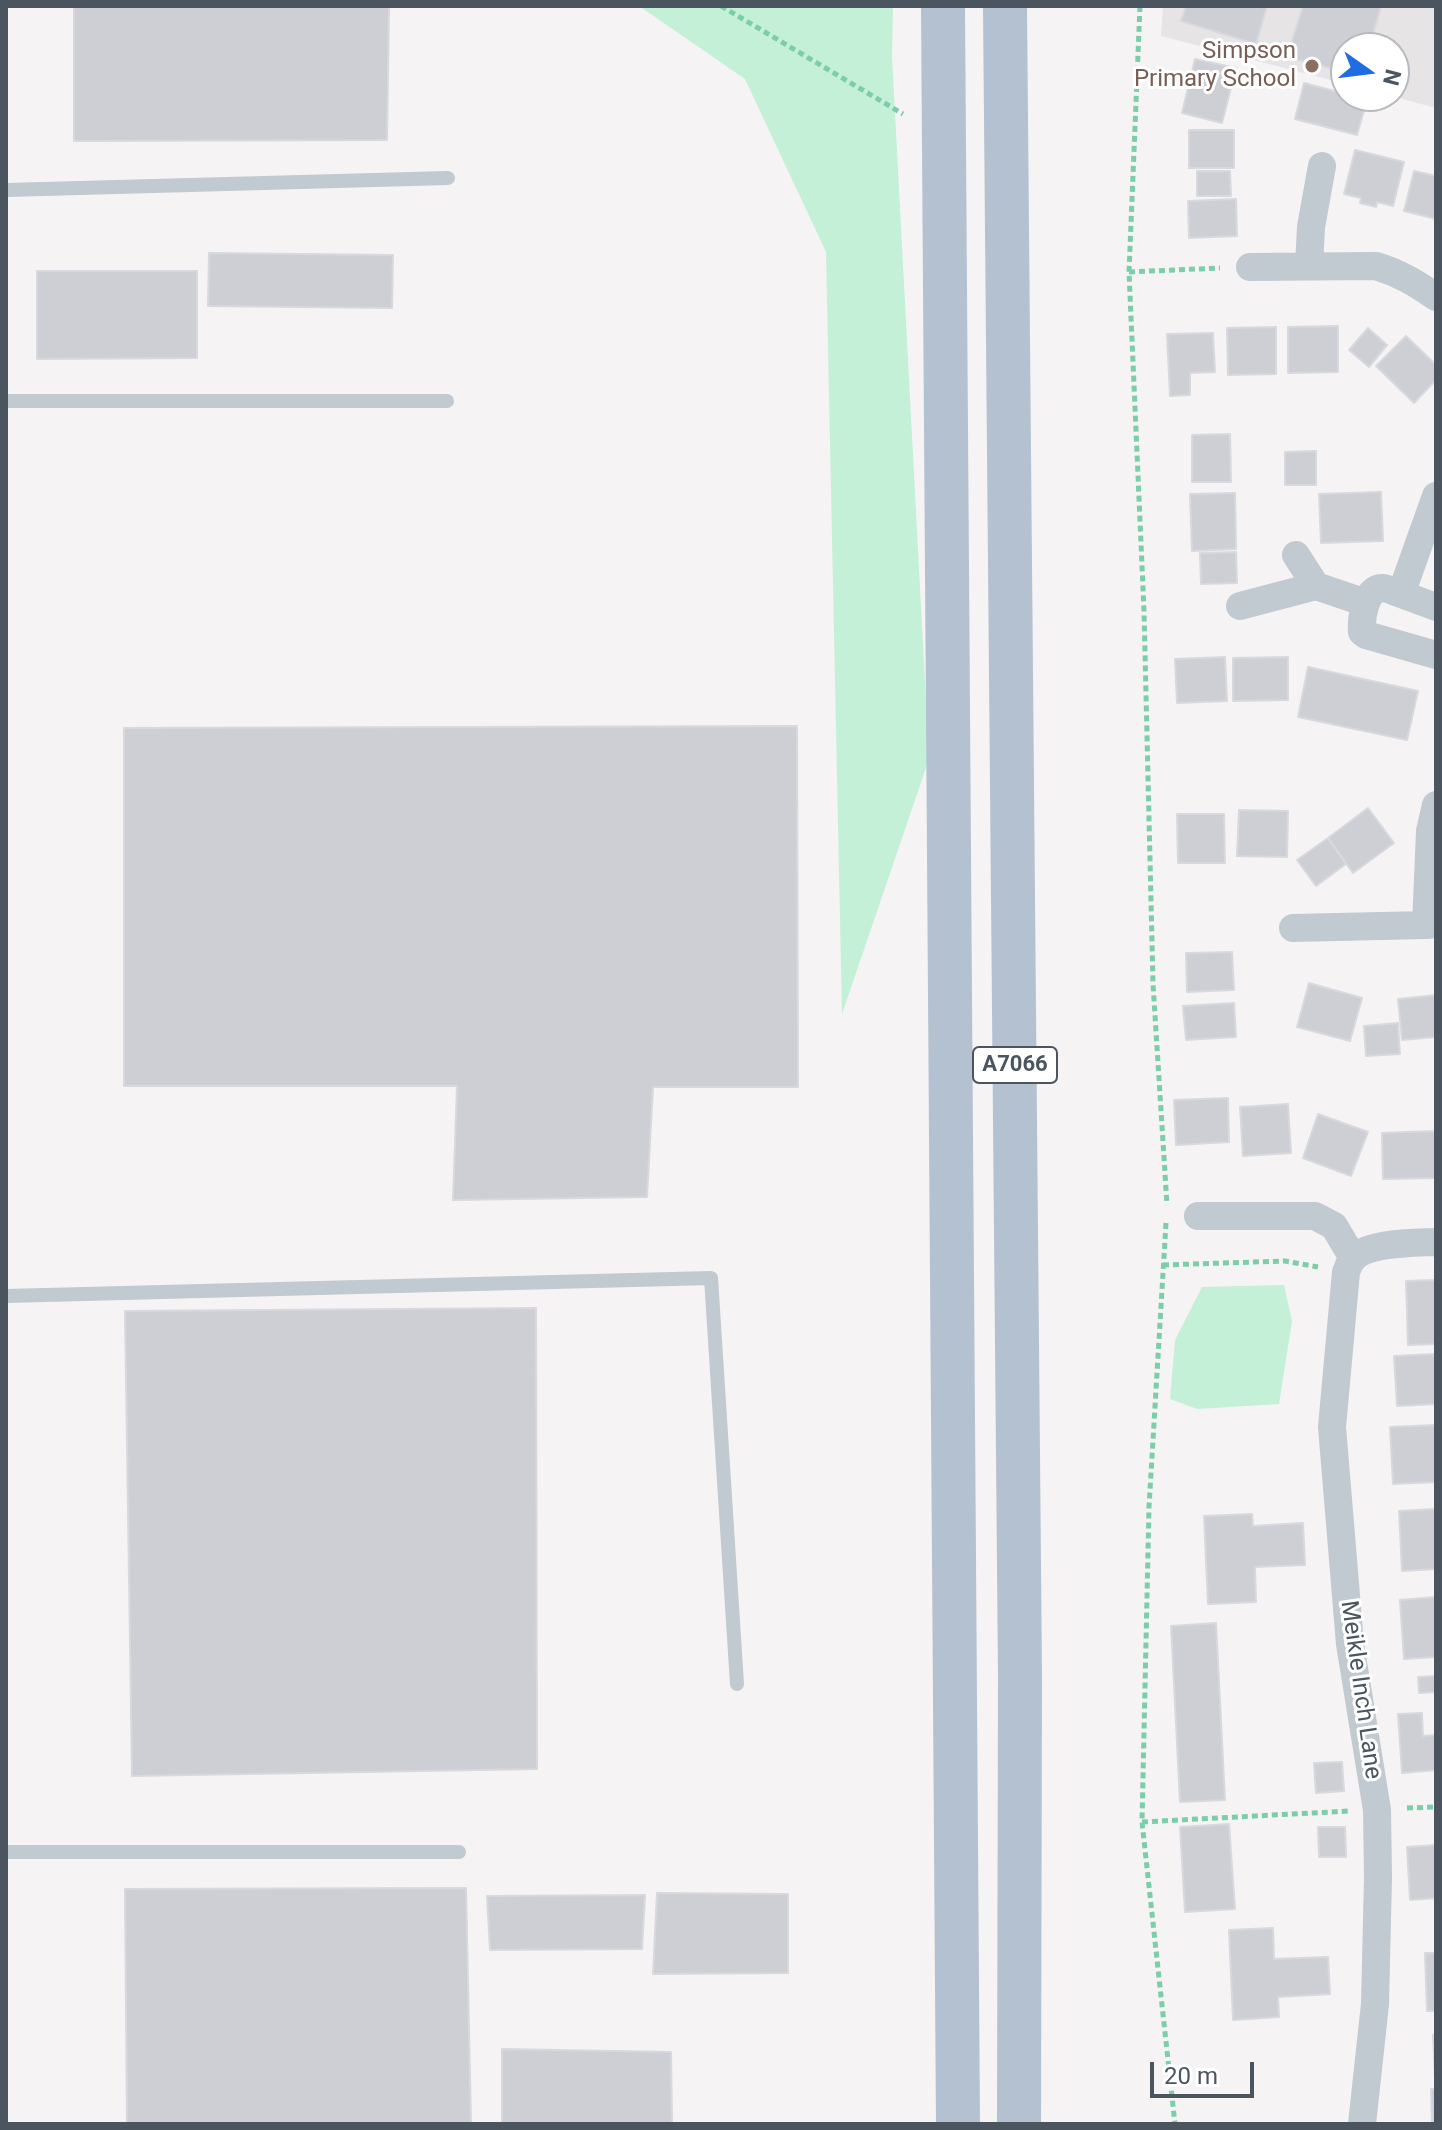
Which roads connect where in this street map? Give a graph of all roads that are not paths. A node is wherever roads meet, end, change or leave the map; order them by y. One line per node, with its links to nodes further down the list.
1 (943, 6): 29 (main road, A7066)
2 (1005, 6): 30 (main road, A7066)
3 (1322, 166): 6 (street)
4 (448, 178): 5 (lane)
5 (6, 190)
6 (1309, 266): 7 (street); 8 (street)
7 (1250, 267)
8 (1436, 297)
9 (6, 401): 10 (lane)
10 (447, 401)
11 (1436, 496): 14 (street)
12 (1296, 555): 13 (street)
13 (1316, 586): 15 (street); 16 (street)
14 (1401, 594): 15 (street); 17 (street)
15 (1366, 603): 18 (street)
16 (1240, 606)
17 (1436, 607)
18 (1436, 655)
19 (1436, 805): 20 (street)
20 (1431, 924): 21 (street)
21 (1293, 928)
22 (1198, 1216): 24 (street)
23 (1436, 1242): 24 (street)
24 (1350, 1265): 31 (street, Meikle Inch Lane)
25 (6, 1296): 26 (lane)
26 (737, 1684)
27 (6, 1852): 28 (lane)
28 (459, 1852)
29 (958, 2124)
30 (1019, 2124)
31 (1362, 2124)

